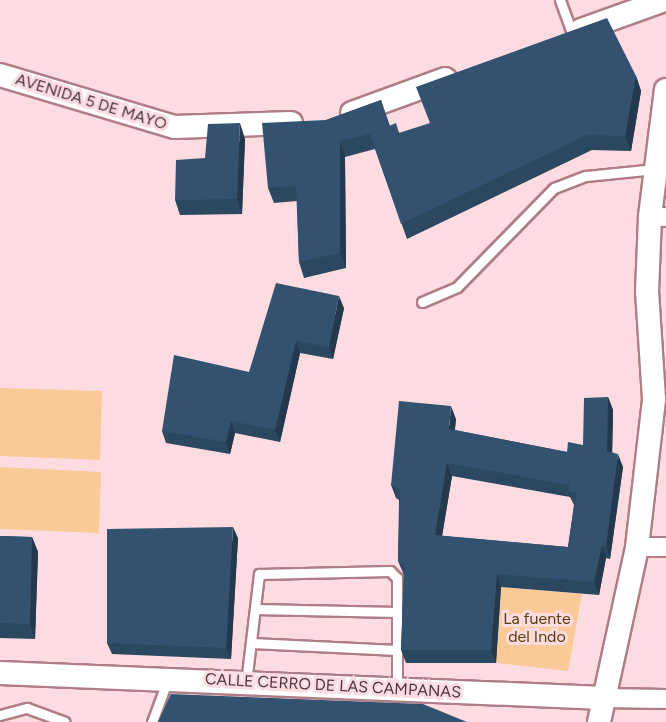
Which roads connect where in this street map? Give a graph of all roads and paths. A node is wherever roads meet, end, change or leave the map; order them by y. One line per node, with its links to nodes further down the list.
1 (560, 0): 3 (lane)
2 (664, 0): 3 (street)
3 (572, 33): 4 (street)
4 (549, 41)
5 (471, 70): 6 (street, AVENIDA 5 DE MAYO)
6 (0, 75)
7 (666, 90): 8 (street)
8 (656, 169): 9 (street); 10 (lane)
9 (658, 216): 11 (street)
10 (422, 302)
11 (660, 399): 12 (street)
12 (637, 547): 13 (street); 22 (street)
13 (666, 548)
14 (255, 609): 15 (lane); 15 (lane); 16 (lane)
15 (397, 612): 17 (lane)
16 (252, 643): 17 (lane); 20 (lane)
17 (397, 650): 21 (lane)
18 (0, 673): 19 (street, CALLE CERRO DE LAS CAMPANAS)
19 (168, 679): 20 (street, CALLE CERRO DE LAS CAMPANAS); 26 (lane)
20 (246, 683): 21 (street, CALLE CERRO DE LAS CAMPANAS)
21 (397, 689): 22 (street, CALLE CERRO DE LAS CAMPANAS)
22 (603, 698): 23 (street, CALLE CERRO DE LAS CAMPANAS); 27 (street)
23 (666, 699)
24 (0, 715): 25 (lane)
25 (65, 722)
26 (152, 722)
27 (599, 722)

